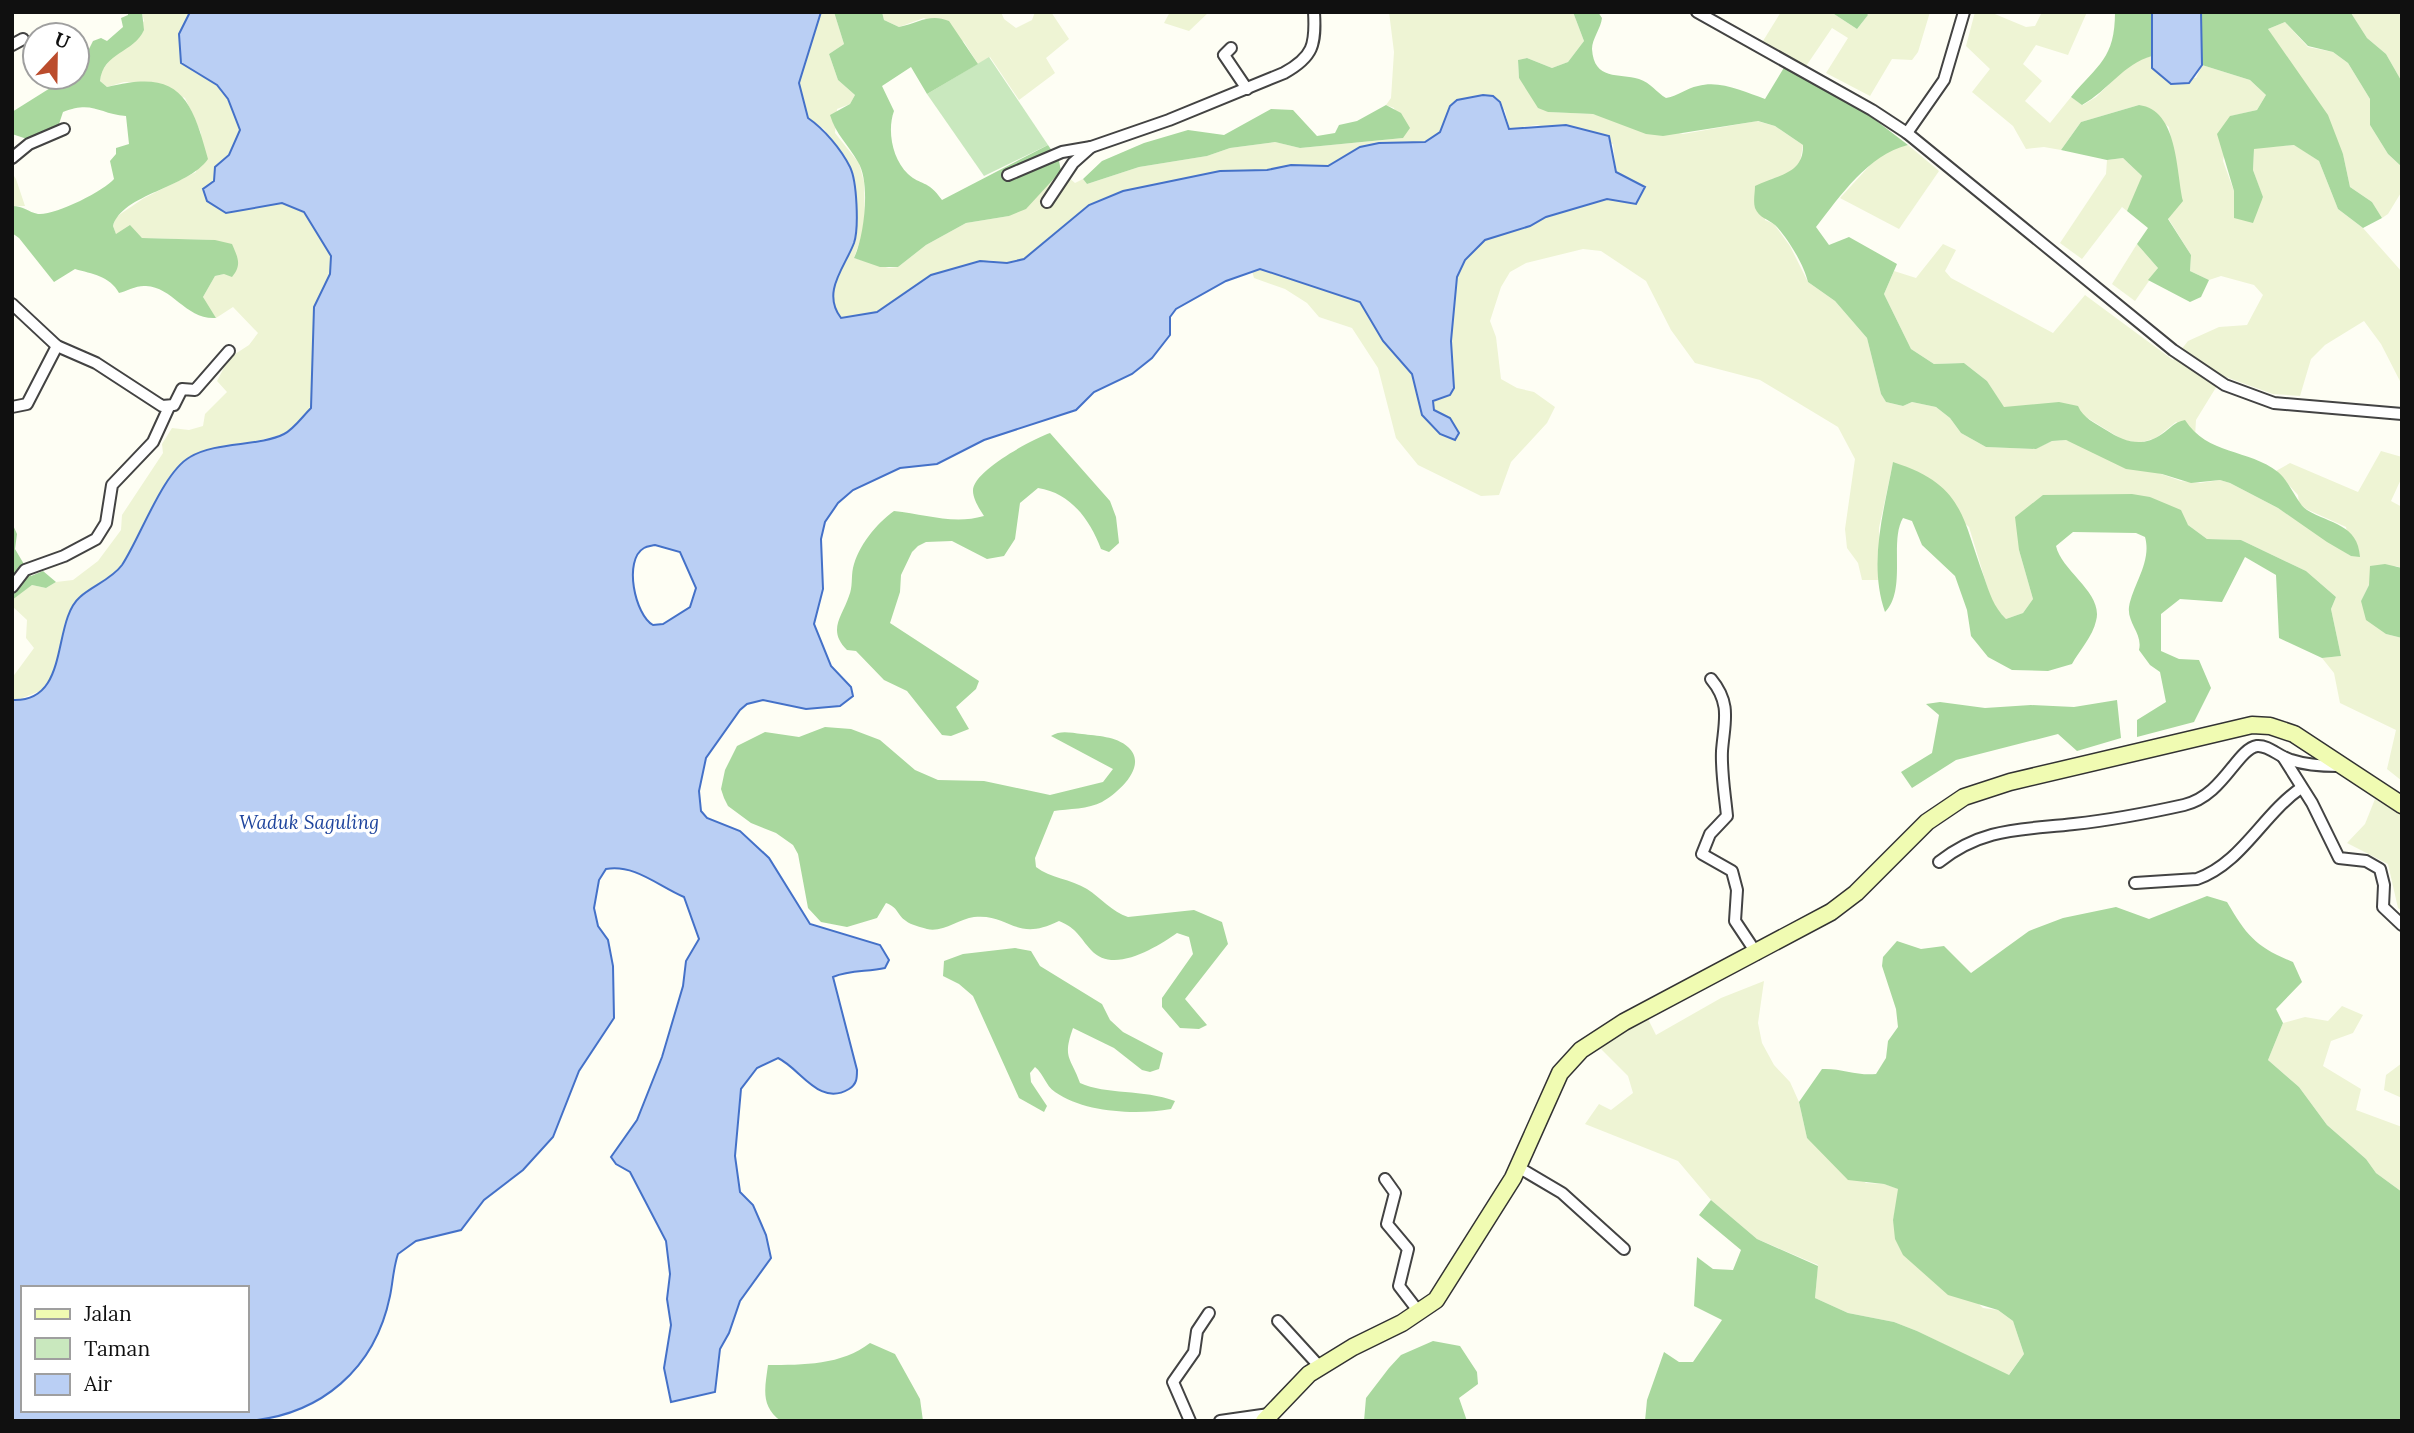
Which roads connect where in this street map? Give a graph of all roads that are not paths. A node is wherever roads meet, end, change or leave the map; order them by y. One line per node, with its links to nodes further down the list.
1 (1314, 12): 5 (street)
2 (1697, 12): 7 (street)
3 (1964, 12): 7 (street)
4 (1231, 48): 5 (street)
5 (1247, 89): 8 (street)
6 (64, 128): 9 (street)
7 (1907, 133): 17 (street)
8 (1091, 147): 10 (street); 11 (street)
9 (12, 158)
10 (1008, 175)
11 (1047, 202)
12 (12, 304): 13 (street)
13 (57, 346): 15 (street); 16 (street)
14 (229, 351): 16 (street)
15 (12, 407)
16 (169, 407): 18 (street)
17 (2402, 414)
18 (12, 587)
19 (1711, 679): 27 (street)
20 (2283, 757): 21 (street); 22 (street); 24 (street)
21 (2338, 766): 23 (main road); 27 (main road)
22 (2301, 788): 25 (street); 26 (street)
23 (2402, 805)
24 (1939, 862)
25 (2135, 883)
26 (2402, 925)
27 (1757, 954): 28 (main road)
28 (1518, 1167): 30 (street); 32 (main road)
29 (1385, 1179): 32 (street)
30 (1624, 1249)
31 (1209, 1312): 36 (street)
32 (1419, 1312): 34 (main road)
33 (1278, 1321): 34 (street)
34 (1320, 1367): 35 (main road)
35 (1266, 1417): 37 (street)
36 (1190, 1421)
37 (1220, 1421)

